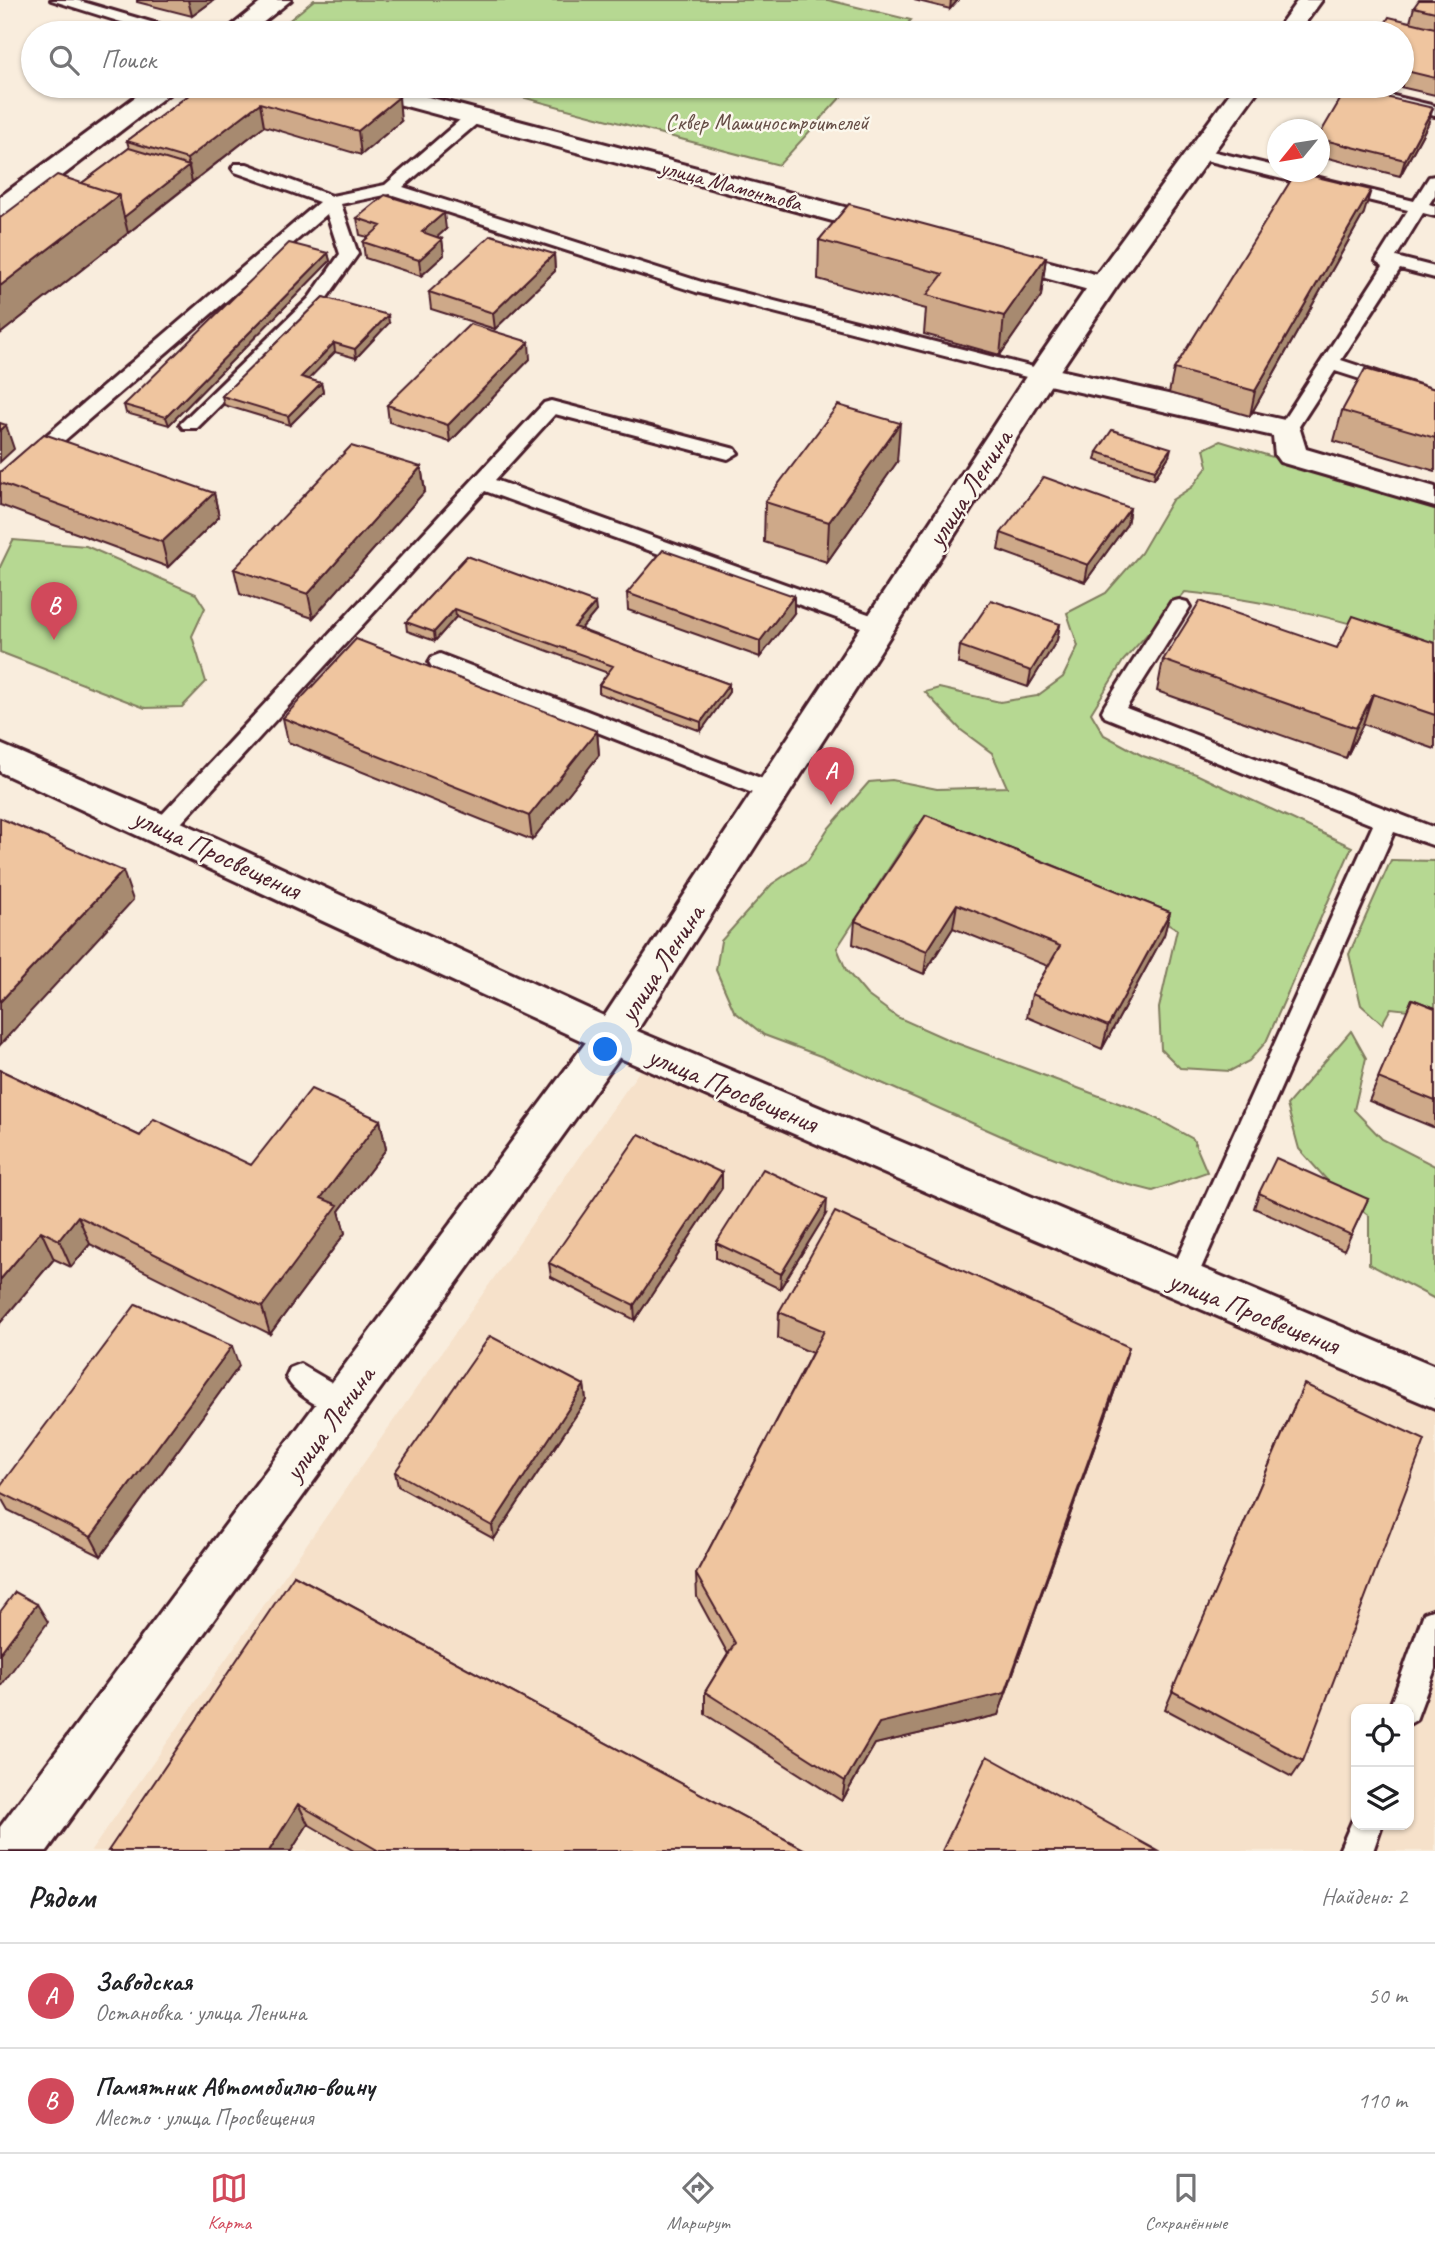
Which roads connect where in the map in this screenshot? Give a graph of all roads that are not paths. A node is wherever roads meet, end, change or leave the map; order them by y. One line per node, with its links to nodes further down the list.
1 (59, 0): 4 (lane)
2 (279, 0): 5 (street)
3 (1310, 0): 6 (street)
4 (131, 21)
5 (251, 21)
6 (1295, 21)
7 (150, 98): 19 (street)
8 (404, 98): 12 (street, улица Мамонтова)
9 (1239, 98): 13 (street, улица Ленина)
10 (1382, 98): 11 (lane)
11 (1435, 111)
12 (474, 117): 16 (lane); 20 (street, улица Мамонтова)
13 (1199, 153): 18 (lane); 24 (street, улица Ленина)
14 (241, 168): 17 (lane)
15 (1435, 181): 18 (lane)
16 (391, 189): 17 (lane); 26 (lane)
17 (331, 201): 28 (lane); 32 (lane)
18 (1427, 209): 22 (lane)
19 (0, 211)
20 (916, 235)
21 (969, 249): 24 (street)
22 (1395, 262): 23 (lane); 25 (lane)
23 (1435, 274)
24 (1103, 285): 26 (street, улица Ленина)
25 (1330, 363): 27 (lane); 29 (lane)
26 (1042, 375): 29 (street); 35 (street, улица Ленина)
27 (1435, 397)
28 (190, 424)
29 (1287, 430): 33 (street)
30 (728, 453): 31 (lane)
31 (481, 482): 35 (lane); 40 (lane)
32 (0, 486)
33 (1435, 497)
34 (1179, 607): 39 (lane)
35 (880, 626): 38 (street, улица Ленина)
36 (440, 662): 38 (lane)
37 (0, 757): 40 (street, улица Просвещения)
38 (773, 792): 42 (street, улица Ленина)
39 (1387, 821): 41 (lane); 43 (lane)
40 (164, 827): 42 (street, улица Просвещения)
41 (1435, 837)
42 (612, 1037): 43 (street, улица Просвещения); 46 (street, улица Ленина)
43 (1181, 1282): 45 (street, улица Просвещения)
44 (300, 1377): 46 (lane)
45 (1435, 1387)
46 (343, 1404): 50 (street, улица Ленина)
47 (1435, 1624): 48 (lane)
48 (1407, 1704)
49 (1363, 1830): 51 (lane)
50 (15, 1851)
51 (1356, 1851)

